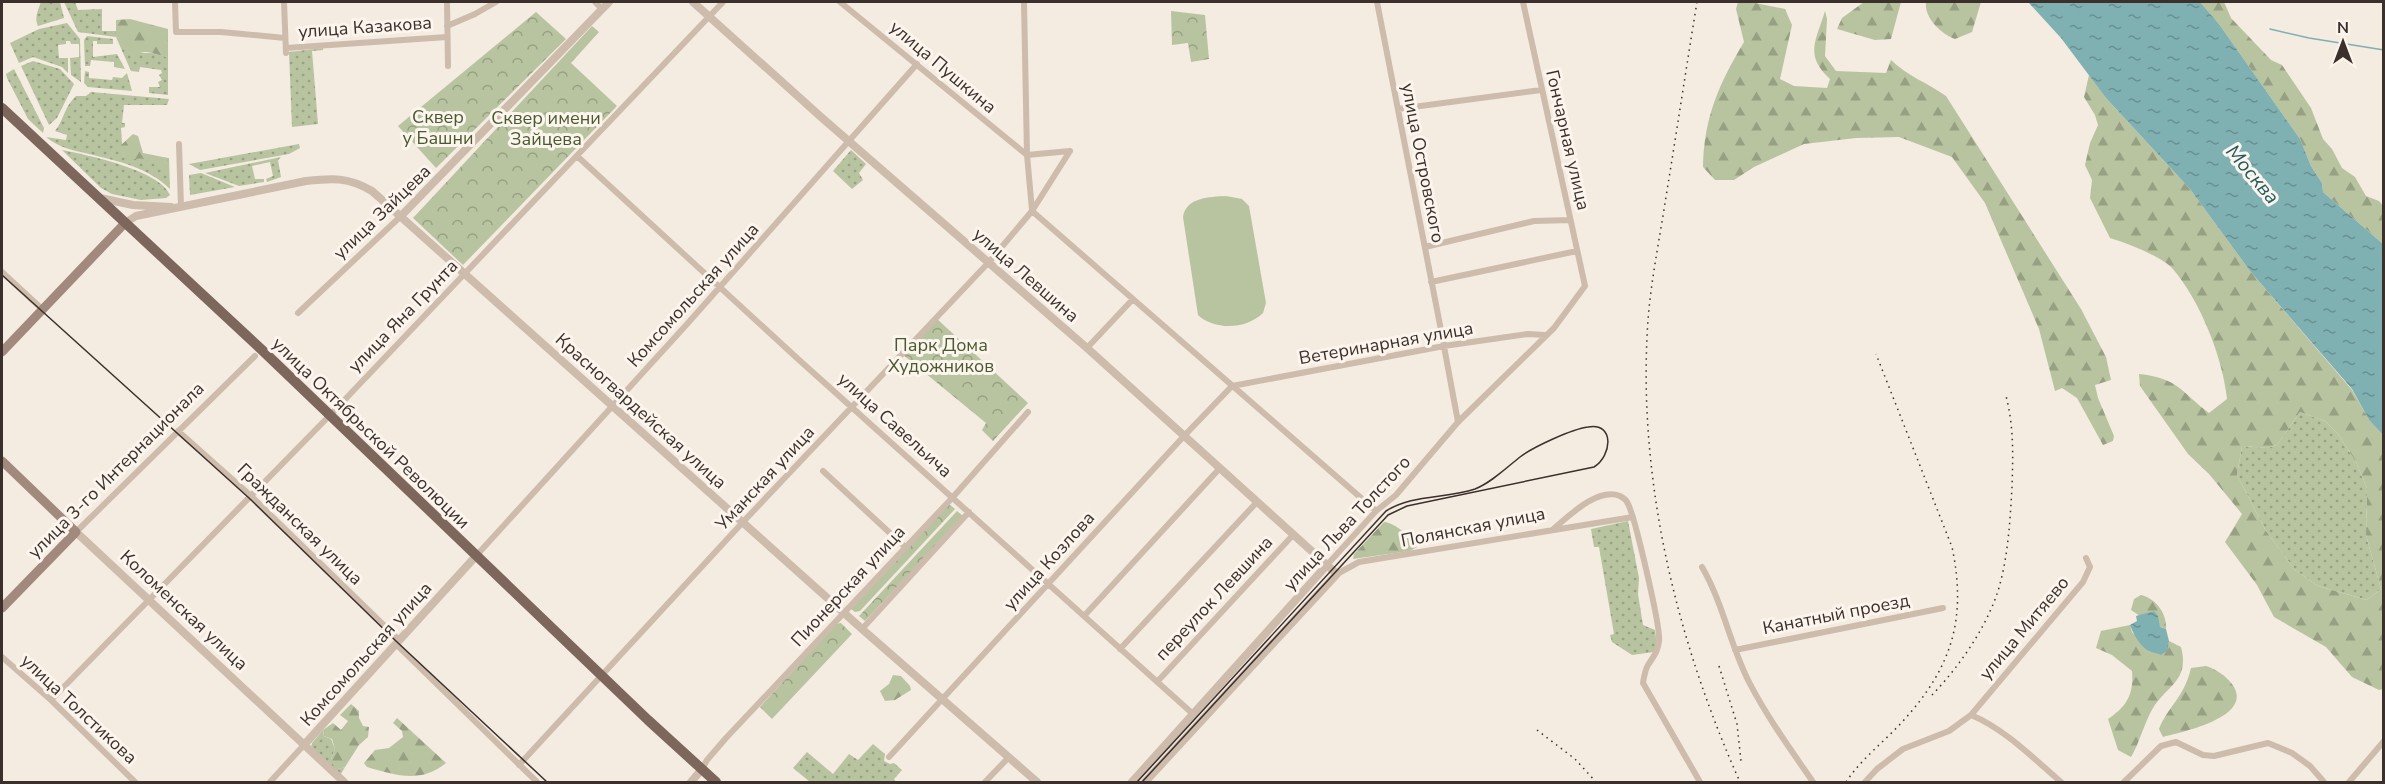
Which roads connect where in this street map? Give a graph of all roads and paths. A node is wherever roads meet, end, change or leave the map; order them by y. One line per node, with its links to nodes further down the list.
1 (175, 2): 17 (street, улица Казакова)
2 (284, 2): 17 (street)
3 (447, 2): 15 (street)
4 (496, 2): 15 (street, улица Казакова)
5 (595, 2): 13 (street)
6 (609, 2): 13 (street, улица Зайцева)
7 (693, 2): 14 (street, улица Левшина)
8 (723, 2): 14 (street, улица Яна Грунта)
9 (840, 2): 18 (street, улица Пушкина)
10 (1024, 2): 25 (street)
11 (1377, 2): 22 (street, улица Островского)
12 (1523, 2): 20 (street, Гончарная улица)
13 (602, 9): 30 (street, улица Зайцева)
14 (710, 17): 23 (street, улица Левшина); 26 (street, улица Яна Грунта)
15 (447, 26): 16 (street)
16 (447, 37): 17 (street, улица Казакова); 19 (street)
17 (285, 38)
18 (917, 64): 23 (street, Комсомольская улица); 25 (street, улица Пушкина)
19 (448, 66)
20 (1541, 90): 22 (street); 31 (street, Гончарная улица)
21 (2, 108): 27 (main road, улица Октябрьской Революции)
22 (1398, 109): 33 (street, улица Островского)
23 (850, 142): 35 (street, улица Левшина); 40 (street, Комсомольская улица)
24 (179, 144): 28 (street)
25 (1027, 155): 29 (street); 29 (street, Уманская улица)
26 (578, 156): 37 (street, улица Яна Грунта); 40 (street, улица Савельича)
27 (98, 197): 28 (street); 32 (main road, улица Октябрьской Революции)
28 (181, 207): 30 (street, Красногвардейская улица); 32 (street)
29 (1032, 210): 35 (street, Уманская улица); 41 (street)
30 (400, 216): 37 (street, Красногвардейская улица); 43 (street, улица Зайцева)
31 (1570, 220): 33 (street); 34 (street, Гончарная улица)
32 (125, 223): 42 (main road); 54 (main road, улица Октябрьской Революции)
33 (1425, 247): 38 (street, улица Островского)
34 (1577, 251): 38 (street); 39 (street, Гончарная улица)
35 (989, 262): 47 (street, улица Левшина); 52 (street, Уманская улица)
36 (2, 272): 42 (street)
37 (464, 273): 51 (street, Красногвардейская улица); 54 (street, улица Яна Грунта)
38 (1431, 282): 44 (street, улица Островского)
39 (1585, 286): 45 (street, улица Льва Толстого)
40 (720, 287): 51 (street, Комсомольская улица); 52 (street, улица Савельича)
41 (1133, 299): 47 (street); 50 (street)
42 (42, 309): 48 (main road)
43 (298, 312)
44 (1441, 330)
45 (1545, 335): 46 (street, Ветеринарная улица); 55 (street, улица Льва Толстого)
46 (1443, 343): 50 (street, Ветеринарная улица); 55 (street)
47 (1087, 348): 57 (street, улица Левшина)
48 (2, 352)
49 (255, 357): 56 (street, улица 3-го Интернационала)
50 (1232, 386): 57 (street, улица Козлова); 64 (street)
51 (613, 405): 67 (street, Красногвардейская улица); 72 (street, Комсомольская улица)
52 (853, 407): 62 (street, улица Савельича); 67 (street, Уманская улица)
53 (1028, 412): 62 (street, Пионерская улица)
54 (329, 416): 61 (street, улица Яна Грунта); 72 (main road, улица Октябрьской Революции)
55 (1458, 422): 64 (street, улица Льва Толстого)
56 (178, 431): 61 (street, Гражданская улица); 69 (street, улица 3-го Интернационала)
57 (1184, 436): 59 (street, улица Левшина); 77 (street, улица Козлова)
58 (2, 461): 69 (main road, Коломенская улица)
59 (1220, 468): 63 (street, улица Левшина); 82 (street)
60 (823, 471): 71 (street)
61 (251, 496): 78 (street, улица Яна Грунта); 84 (street, Гражданская улица)
62 (953, 497): 65 (street, улица Савельича); 71 (street, Пионерская улица)
63 (1257, 502): 70 (street, улица Левшина); 85 (street)
64 (1376, 511): 74 (street, улица Льва Толстого)
65 (969, 512): 77 (street, улица Савельича); 83 (street)
66 (1633, 517): 68 (street); 68 (street, Полянская улица); 111 (street, Полянская улица)
67 (742, 522): 81 (street, Красногвардейская улица); 88 (street, Уманская улица)
68 (1552, 530): 76 (street, Полянская улица)
69 (76, 532): 78 (street, Коломенская улица); 79 (main road, улица 3-го Интернационала)
70 (1293, 535): 74 (street, улица Левшина); 89 (street, переулок Левшина)
71 (905, 547): 81 (street, Пионерская улица)
72 (476, 556): 84 (street, Комсомольская улица); 88 (main road, улица Октябрьской Революции)
73 (2086, 558): 93 (street, улица Митяево)
74 (1327, 565): 76 (street, улица Левшина); 92 (street, улица Льва Толстого)
75 (1702, 567): 86 (street)
76 (1337, 574): 110 (street, улица Льва Толстого)
77 (1048, 585): 82 (street, улица Савельича); 91 (street, улица Козлова)
78 (150, 601): 90 (street, улица Яна Грунта); 95 (street, Коломенская улица)
79 (2, 608)
80 (1943, 608): 86 (street, Канатный проезд)
81 (843, 612): 83 (street, Красногвардейская улица); 99 (street, Пионерская улица)
82 (1084, 616): 85 (street, улица Савельича)
83 (862, 629): 91 (street, Красногвардейская улица)
84 (398, 642): 95 (street, Комсомольская улица); 98 (street, Гражданская улица)
85 (1120, 649): 89 (street, улица Савельича)
86 (1735, 650): 112 (street)
87 (2, 657): 90 (street, улица Толстикова)
88 (602, 676): 98 (street, Уманская улица); 99 (main road, улица Октябрьской Революции)
89 (1157, 682): 92 (street, улица Савельича)
90 (51, 700): 101 (street, улица Толстикова)
91 (942, 700): 96 (street, улица Козлова); 97 (street, Красногвардейская улица)
92 (1193, 714): 109 (street, улица Льва Толстого)
93 (1971, 715): 113 (street, улица Митяево); 114 (street)
94 (2384, 741): 116 (street)
95 (303, 746): 102 (street, Комсомольская улица); 103 (street, Коломенская улица)
96 (889, 757)
97 (1009, 757): 107 (street); 108 (street, Красногвардейская улица)
98 (519, 765): 104 (street, Гражданская улица)
99 (702, 769): 105 (street, Пионерская улица); 106 (main road, улица Октябрьской Революции)
100 (2320, 781): 115 (street)
101 (135, 783)
102 (270, 783)
103 (344, 783)
104 (537, 783)
105 (691, 783)
106 (716, 783)
107 (984, 783)
108 (1037, 783)
109 (1132, 783)
110 (1145, 783)
111 (1700, 783)
112 (1813, 783)
113 (1866, 783)
114 (2061, 783)
115 (2124, 783)
116 (2349, 783)

